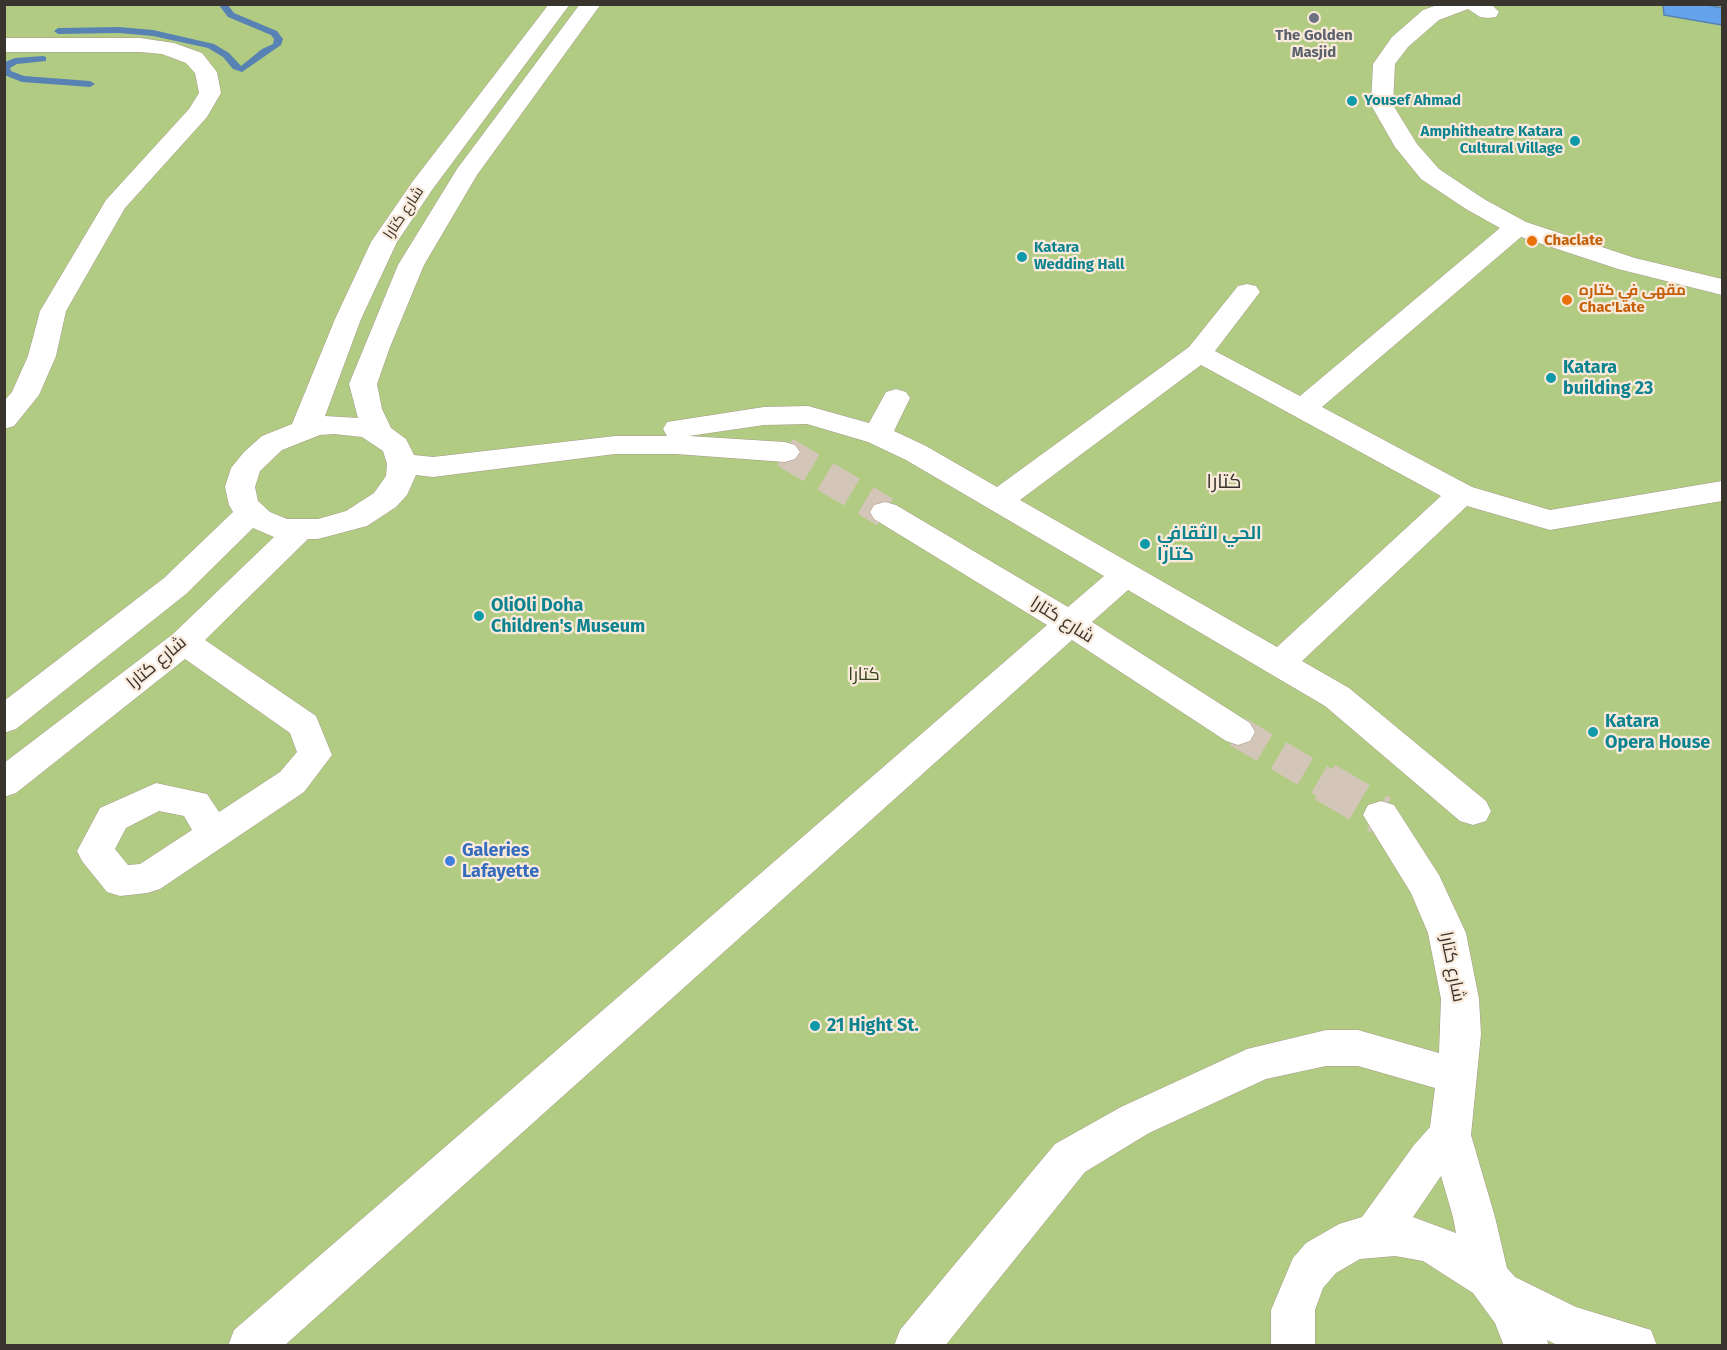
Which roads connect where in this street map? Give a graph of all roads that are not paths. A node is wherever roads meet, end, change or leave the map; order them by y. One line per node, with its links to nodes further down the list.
1 (560, 4): 16 (street, شارع كتارا)
2 (591, 4): 14 (street, شارع كتارا)
3 (1461, 4): 5 (street)
4 (4, 45): 12 (street)
5 (1517, 227): 7 (street); 11 (street)
6 (1717, 258): 7 (street)
7 (1722, 289)
8 (1247, 292): 9 (street)
9 (1199, 354): 11 (street); 21 (street)
10 (896, 398): 15 (street)
11 (1302, 409): 20 (street)
12 (4, 420)
13 (677, 429): 15 (street)
14 (379, 433): 16 (street); 18 (street)
15 (878, 435): 21 (street)
16 (284, 436): 22 (street)
17 (785, 452): 18 (street)
18 (402, 464): 24 (street)
19 (1722, 491): 20 (street)
20 (1461, 494): 28 (street)
21 (998, 501): 25 (street)
22 (251, 512): 24 (street); 29 (street)
23 (885, 512): 26 (street, شارع كتارا)
24 (299, 530): 27 (street, شارع كتارا)
25 (1125, 574): 26 (street); 28 (street)
26 (1069, 623): 30 (street, شارع كتارا); 39 (street)
27 (184, 642): 31 (street, شارع كتارا); 34 (street)
28 (1279, 664): 32 (street)
29 (4, 720)
30 (1238, 732)
31 (4, 783)
32 (1473, 811)
33 (1381, 815): 35 (street, شارع كتارا)
34 (214, 834)
35 (1457, 1076): 36 (street, شارع كتارا); 40 (street)
36 (1450, 1135): 37 (street); 38 (street, شارع كتارا)
37 (1374, 1236): 38 (street); 41 (street)
38 (1493, 1285): 42 (street); 43 (street)
39 (250, 1346)
40 (916, 1346)
41 (1293, 1346)
42 (1527, 1346)
43 (1635, 1346)

